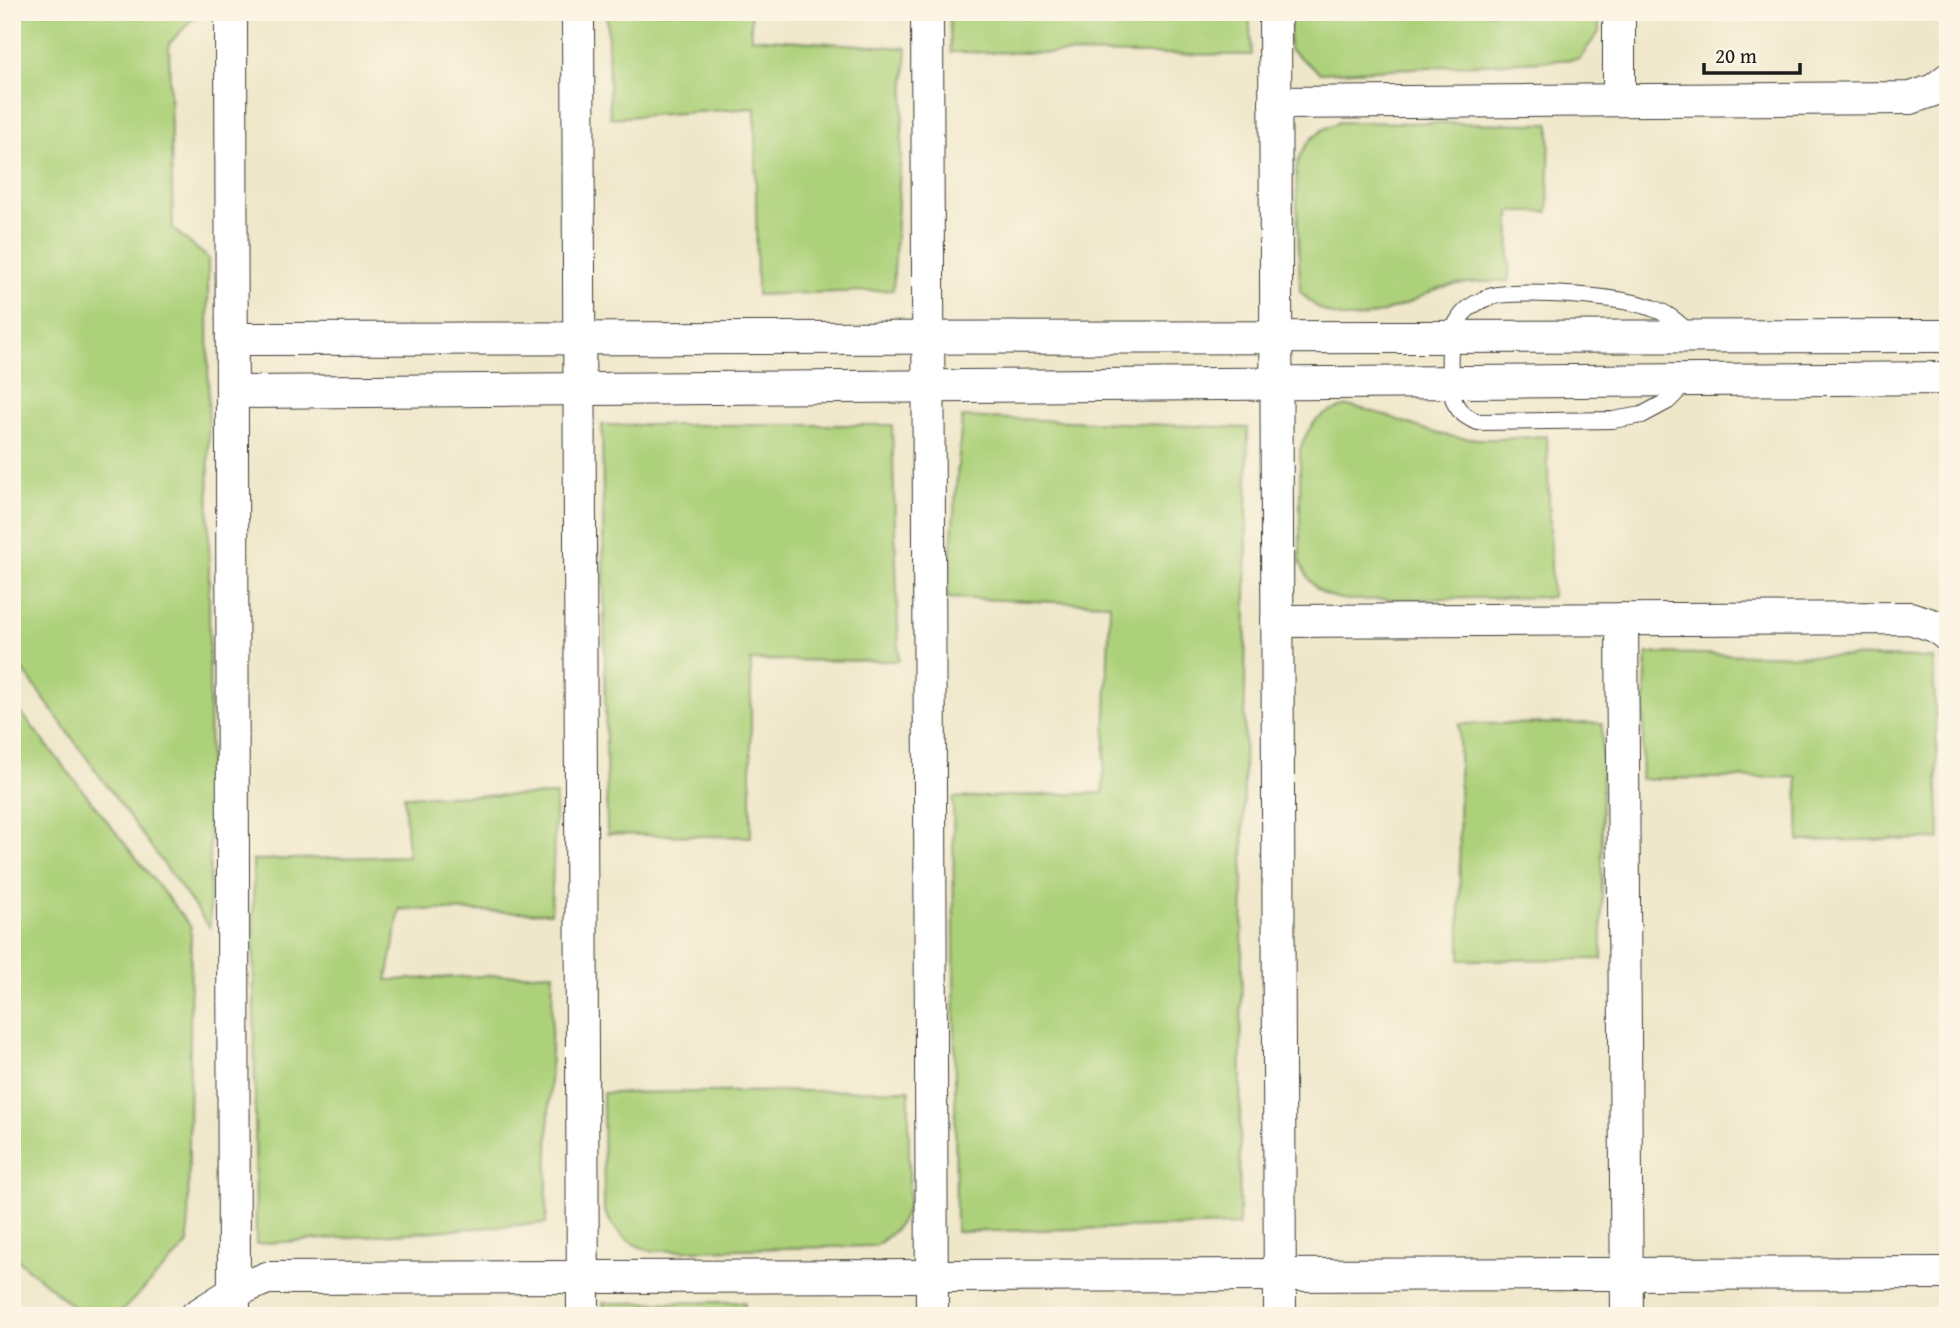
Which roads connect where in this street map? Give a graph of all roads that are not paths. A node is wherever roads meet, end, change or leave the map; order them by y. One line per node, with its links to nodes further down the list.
1 (231, 12): 15 (street)
2 (578, 12): 14 (street)
3 (927, 12): 13 (street)
4 (1275, 12): 8 (street)
5 (1619, 12): 7 (street)
6 (1948, 79): 7 (street)
7 (1619, 100): 8 (street)
8 (1275, 103): 11 (street)
9 (1692, 336): 10 (street); 12 (street); 12 (lane)
10 (1948, 336)
11 (1275, 337): 12 (street); 13 (street); 18 (street)
12 (1451, 337): 17 (lane)
13 (928, 338): 14 (street); 19 (street)
14 (579, 339): 15 (street); 20 (street)
15 (232, 340): 21 (street)
16 (1948, 378): 17 (street)
17 (1450, 382): 18 (street)
18 (1276, 383): 19 (street); 23 (street)
19 (928, 386): 20 (street); 28 (street)
20 (579, 389): 21 (street); 29 (street)
21 (232, 392): 30 (street)
22 (1622, 620): 23 (street); 24 (street); 26 (street)
23 (1277, 621): 27 (street)
24 (1948, 636)
25 (1948, 1272): 26 (street)
26 (1627, 1273): 27 (street); 35 (street)
27 (1280, 1274): 28 (street); 34 (street)
28 (932, 1275): 29 (street); 33 (street)
29 (583, 1277): 30 (street); 32 (street)
30 (234, 1304): 31 (street)
31 (196, 1316)
32 (583, 1316)
33 (932, 1316)
34 (1280, 1316)
35 (1627, 1316)

